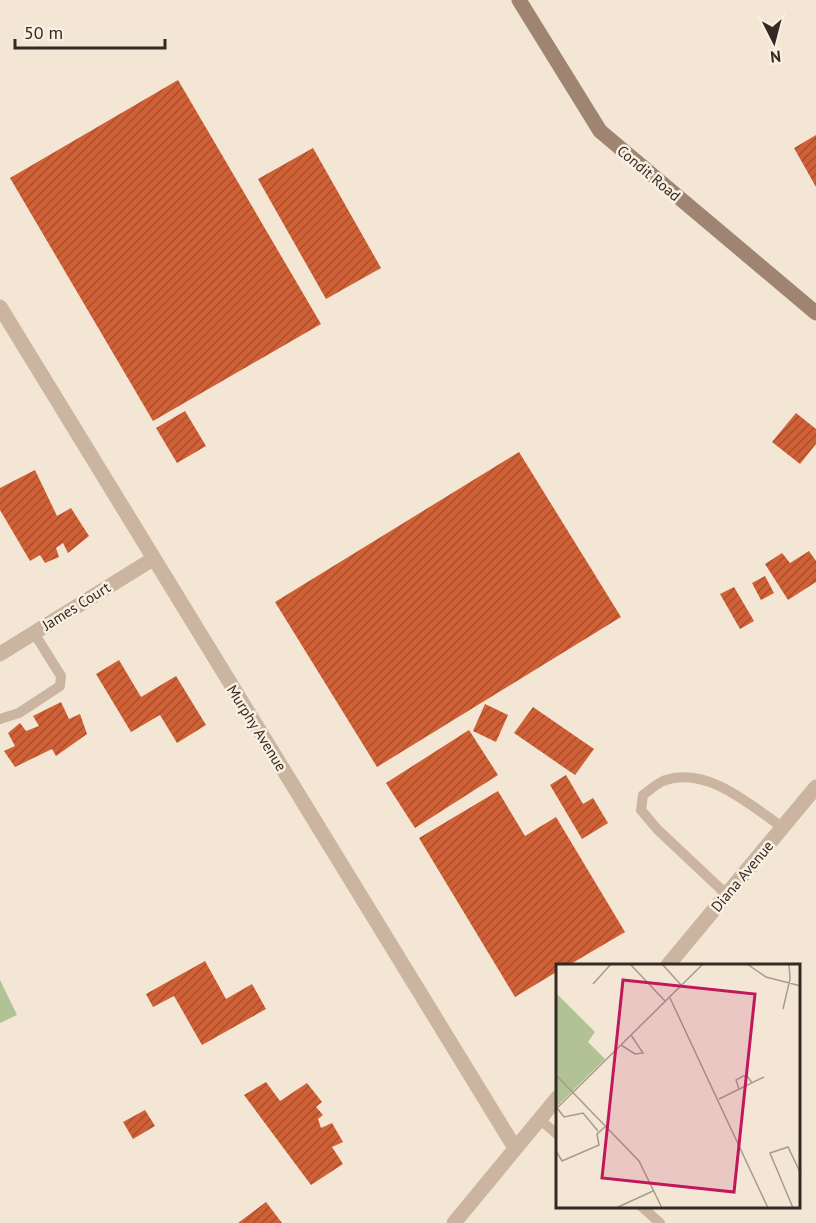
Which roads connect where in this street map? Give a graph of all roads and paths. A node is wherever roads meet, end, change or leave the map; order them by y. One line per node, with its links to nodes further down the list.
1 (519, 0): 3 (street, Condit Road)
2 (0, 307): 4 (street, Murphy Avenue)
3 (816, 313)
4 (153, 559): 5 (street, James Court); 15 (street, Murphy Avenue)
5 (34, 633): 6 (street, James Court); 7 (lane)
6 (0, 654)
7 (0, 719)
8 (816, 787): 9 (street, Diana Avenue)
9 (782, 827): 10 (street, Diana Avenue); 10 (lane)
10 (726, 894): 11 (street, Diana Avenue)
11 (669, 964)
12 (556, 1099): 13 (street)
13 (539, 1119): 14 (lane); 15 (street)
14 (556, 1133)
15 (515, 1148): 17 (street)
16 (643, 1208): 18 (lane)
17 (454, 1223)
18 (660, 1223)

